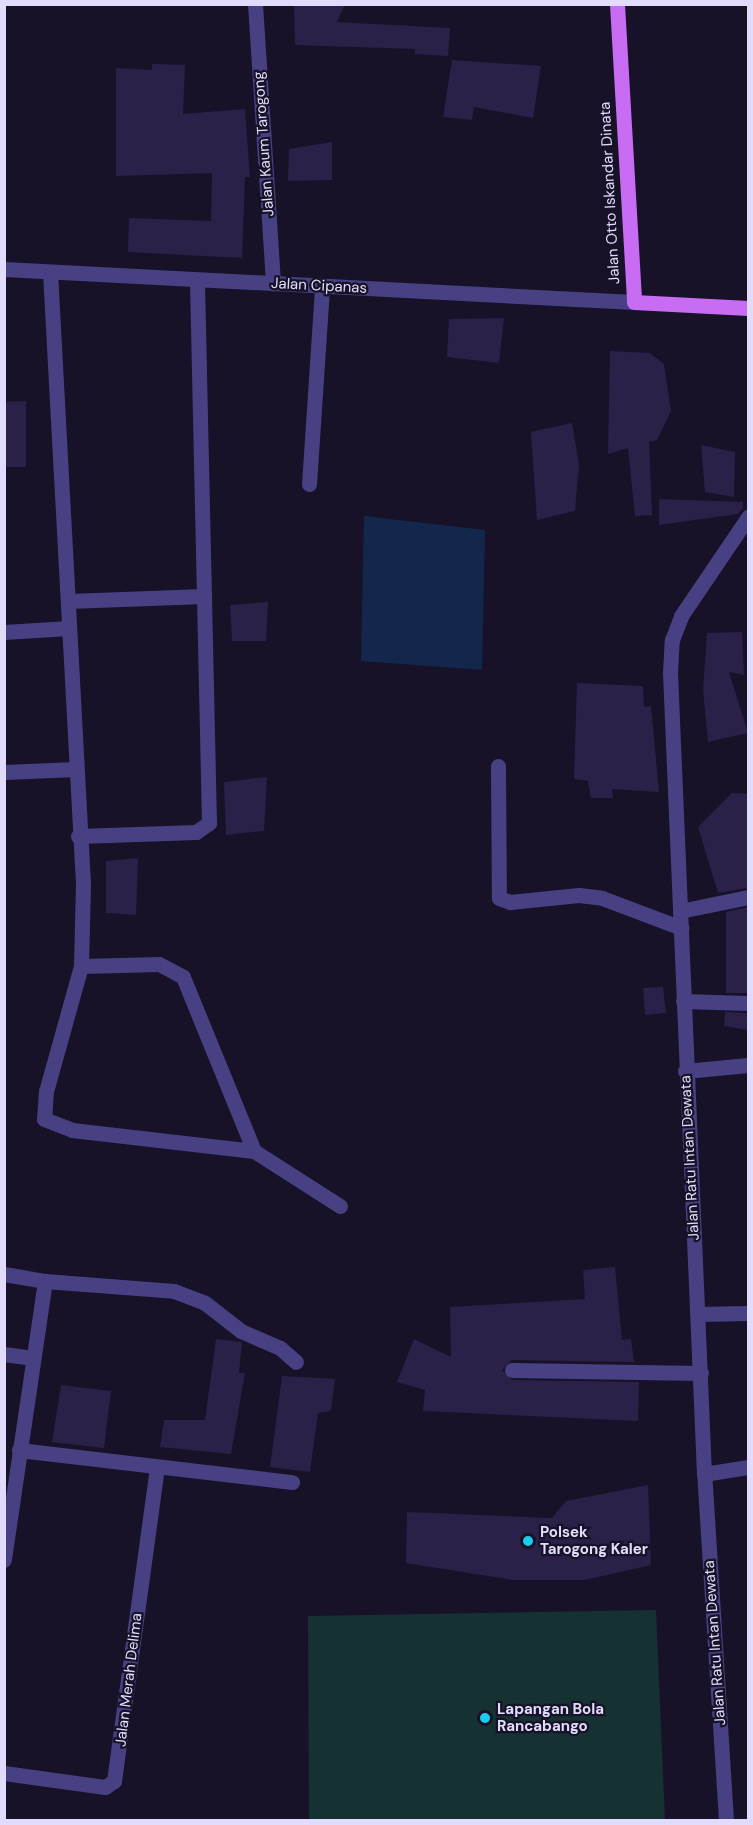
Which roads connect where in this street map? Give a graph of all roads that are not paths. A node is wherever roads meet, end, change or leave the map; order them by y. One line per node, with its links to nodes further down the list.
1 (255, 4): 6 (street, Jalan Kaum Tarogong)
2 (617, 4): 8 (main road, Jalan Otto Iskandar Dinata)
3 (4, 269): 4 (street, Jalan Cipanas)
4 (50, 272): 5 (street, Jalan Cipanas); 13 (street)
5 (197, 280): 6 (street, Jalan Cipanas); 12 (street)
6 (273, 283): 7 (street, Jalan Cipanas)
7 (322, 285): 8 (street, Jalan Cipanas); 10 (street)
8 (634, 302): 9 (main road, Jalan Otto Iskandar Dinata)
9 (748, 308)
10 (309, 484)
11 (748, 517): 21 (street, Jalan Ratu Intan Dewata)
12 (204, 596): 13 (street); 19 (street)
13 (68, 601): 14 (street)
14 (69, 628): 15 (street); 17 (street)
15 (4, 632)
16 (498, 766): 22 (street)
17 (76, 769): 18 (street); 19 (street)
18 (4, 772)
19 (78, 836): 23 (street)
20 (748, 897): 21 (street)
21 (680, 910): 22 (street, Jalan Ratu Intan Dewata)
22 (681, 928): 24 (street, Jalan Ratu Intan Dewata)
23 (81, 966): 28 (street); 28 (street)
24 (683, 1001): 25 (street); 27 (street, Jalan Ratu Intan Dewata)
25 (748, 1003)
26 (748, 1065): 27 (street)
27 (685, 1071): 33 (street, Jalan Ratu Intan Dewata)
28 (254, 1151): 29 (street)
29 (340, 1206)
30 (4, 1274): 31 (street)
31 (45, 1281): 35 (street); 36 (street)
32 (748, 1312): 33 (street)
33 (698, 1314): 38 (street, Jalan Ratu Intan Dewata)
34 (4, 1354): 35 (street)
35 (33, 1358): 39 (street)
36 (296, 1362)
37 (512, 1370): 38 (street)
38 (701, 1373): 42 (street, Jalan Ratu Intan Dewata)
39 (19, 1450): 40 (street); 44 (street)
40 (157, 1467): 43 (street); 46 (street, Jalan Merah Delima)
41 (748, 1467): 42 (street)
42 (704, 1474): 47 (street, Jalan Ratu Intan Dewata)
43 (292, 1482)
44 (8, 1498): 45 (street)
45 (4, 1560)
46 (4, 1773)
47 (726, 1821)

